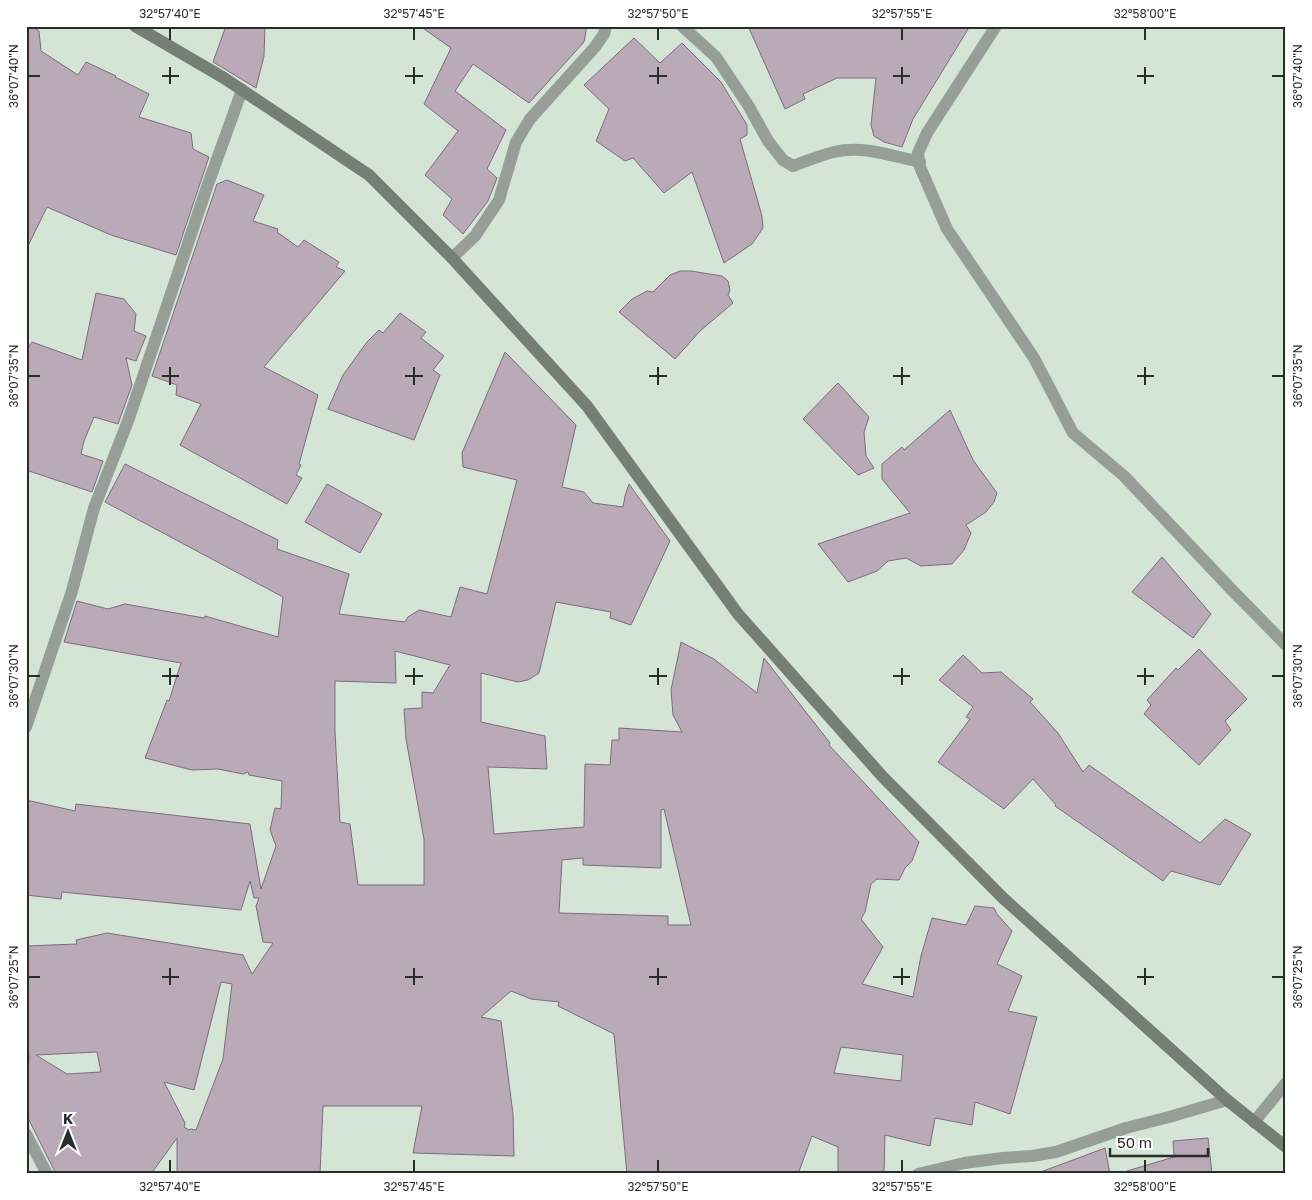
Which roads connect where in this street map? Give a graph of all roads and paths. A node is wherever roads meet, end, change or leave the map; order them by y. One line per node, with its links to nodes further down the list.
1 (135, 26): 5 (street)
2 (606, 26): 7 (street)
3 (682, 26): 6 (street)
4 (996, 26): 6 (street)
5 (242, 90): 7 (street); 9 (street)
6 (920, 162): 8 (street)
7 (452, 258): 11 (street)
8 (1286, 645)
9 (26, 727)
10 (1286, 1083): 12 (street)
11 (1227, 1100): 12 (street); 16 (street)
12 (1254, 1122): 14 (street)
13 (26, 1134): 15 (street)
14 (1286, 1147)
15 (47, 1174)
16 (918, 1174)

